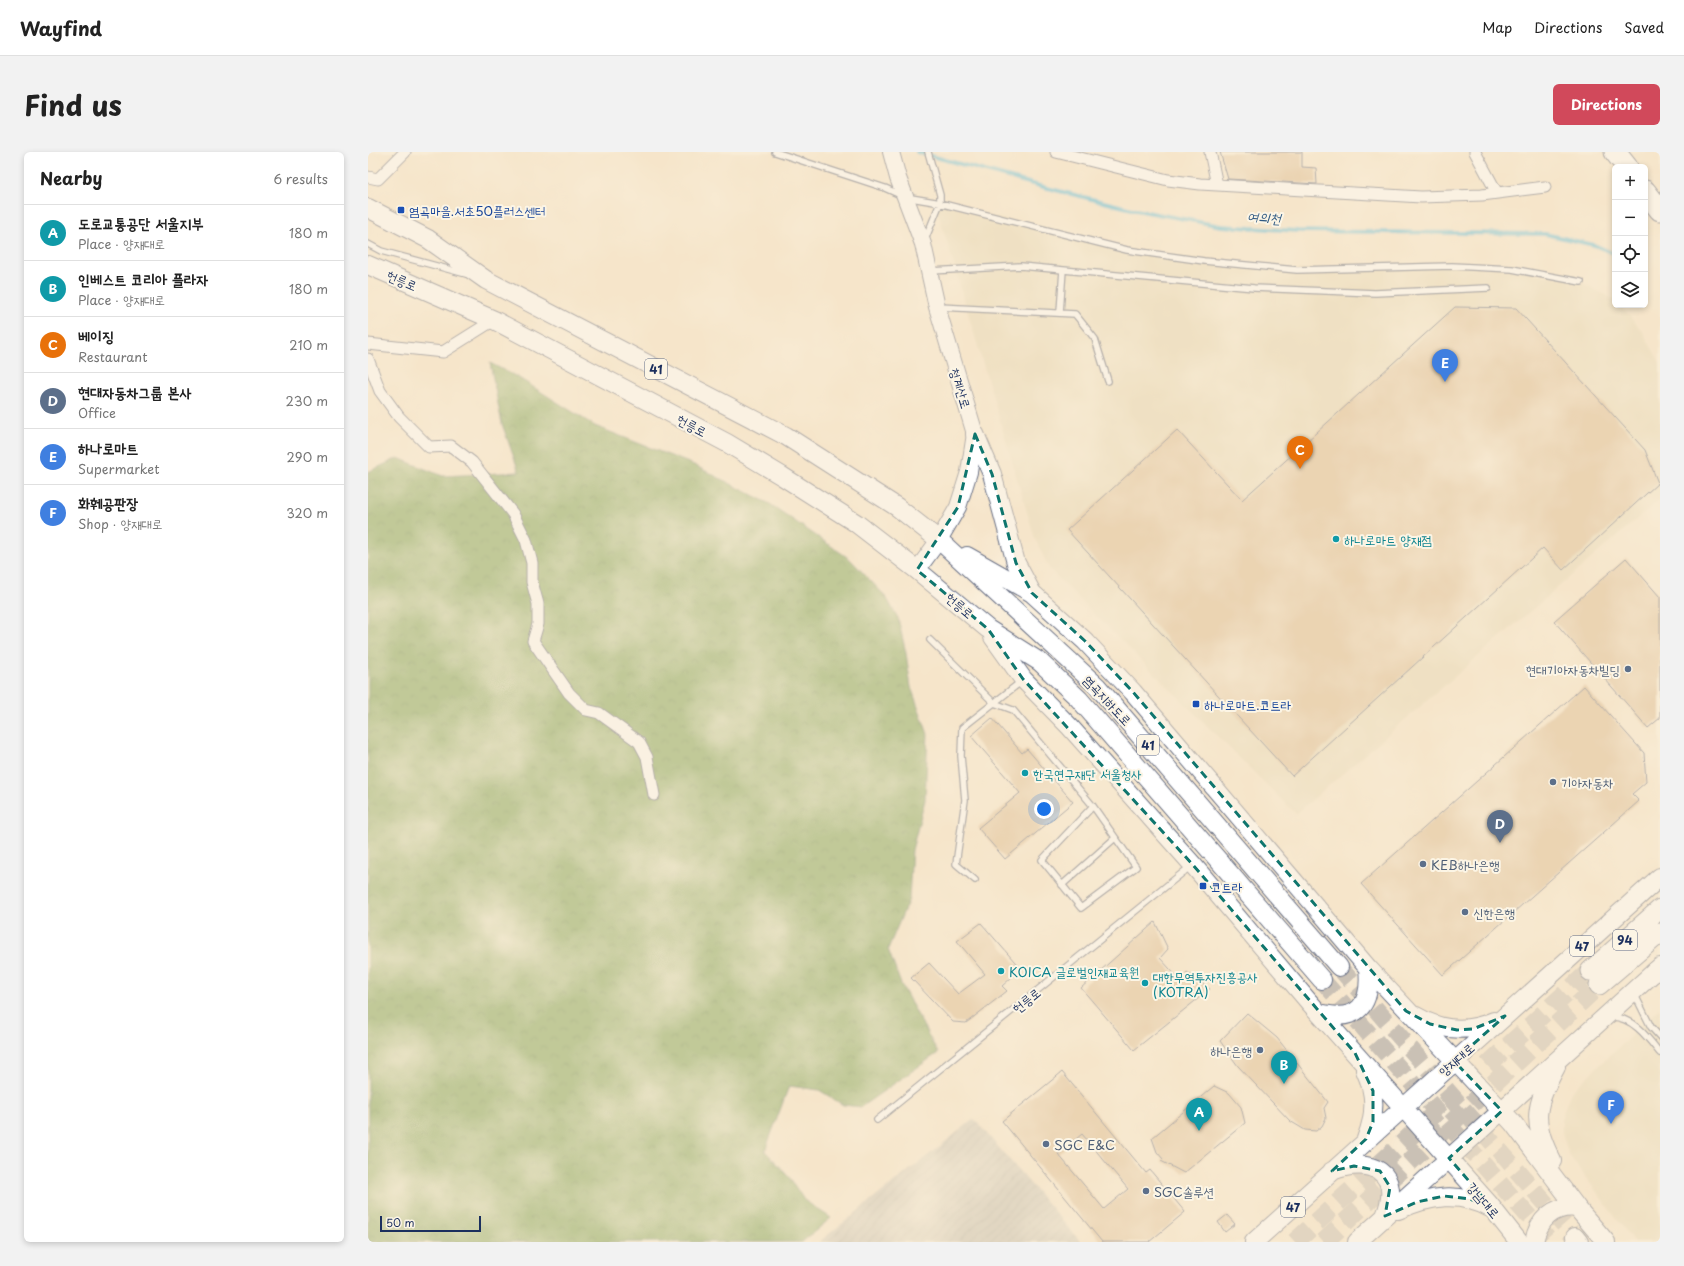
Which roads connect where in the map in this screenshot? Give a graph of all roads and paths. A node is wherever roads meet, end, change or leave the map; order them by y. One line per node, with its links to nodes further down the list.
1 (405, 152): 10 (street)
2 (775, 152): 15 (lane)
3 (891, 152): 15 (main road, 청계산로)
4 (928, 152): 16 (lane)
5 (1056, 152): 11 (street)
6 (1210, 152): 11 (street)
7 (1474, 152): 13 (street)
8 (1615, 152): 9 (highway)
9 (1625, 164)
10 (368, 177)
11 (1217, 185): 13 (street)
12 (1545, 187): 13 (street)
13 (1497, 193)
14 (1648, 195): 18 (highway)
15 (905, 198): 16 (lane); 20 (main road, 청계산로)
16 (940, 203): 20 (lane); 25 (lane)
17 (368, 208): 24 (main road, 41)
18 (1660, 210)
19 (368, 244): 24 (lane)
20 (923, 244): 23 (main road, 청계산로)
21 (368, 265): 29 (main road, 헌릉로 / 41)
22 (1063, 270): 23 (lane); 26 (lane); 28 (lane)
23 (929, 271): 27 (main road, 청계산로)
24 (486, 280): 34 (main road, 41)
25 (1581, 282)
26 (1488, 288)
27 (937, 307): 28 (lane); 33 (main road, 청계산로)
28 (1060, 312): 32 (lane)
29 (494, 320): 30 (street); 35 (main road, 헌릉로 / 41)
30 (368, 344)
31 (368, 359): 41 (street)
32 (1108, 381)
33 (975, 434): 34 (main road, 청계산로); 36 (main road)
34 (939, 540): 35 (main road, 청계산로); 36 (main road); 50 (main road, 염곡지하도로 / 41)
35 (917, 570): 37 (main road, 헌릉로 / 41)
36 (1032, 593): 51 (main road)
37 (988, 629): 39 (main road); 53 (main road, 염곡지하도로 / 41)
38 (930, 640): 40 (lane)
39 (1024, 679): 40 (lane); 44 (main road)
40 (994, 703): 42 (lane); 46 (lane)
41 (654, 795)
42 (1093, 806): 43 (lane); 47 (lane)
43 (1116, 838): 47 (lane); 47 (lane)
44 (1193, 865): 56 (main road); 66 (lane, 헌릉로)
45 (1660, 877): 57 (main road, 양재대로 / 47)
46 (975, 880)
47 (1062, 885)
48 (1660, 909): 49 (highway, 94)
49 (1660, 933)
50 (1339, 967)
51 (1368, 968): 55 (main road); 56 (main road)
52 (1658, 969): 54 (main road)
53 (1322, 980)
54 (1634, 990): 58 (main road); 60 (lane)
55 (1406, 1010): 57 (main road); 63 (main road)
56 (1319, 1013): 62 (main road)
57 (1505, 1016): 63 (main road, 양재대로 / 47)
58 (1606, 1018): 59 (main road); 61 (lane)
59 (1583, 1037): 65 (main road); 70 (main road)
60 (1660, 1037)
61 (1660, 1053)
62 (1355, 1054): 64 (main road, 강남대로); 67 (main road)
63 (1454, 1061): 64 (main road, 양재대로 / 47); 65 (main road)
64 (1403, 1106): 67 (main road, 양재대로 / 47); 68 (main road, 강남대로)
65 (1502, 1111): 68 (main road); 70 (main road)
66 (877, 1120)
67 (1366, 1139): 69 (main road, 양재대로 / 47)
68 (1449, 1158): 71 (main road, 강남대로); 72 (main road)
69 (1332, 1171): 72 (main road); 73 (main road, 양재대로 / 47)
70 (1577, 1208): 76 (main road); 77 (main road)
71 (1494, 1210): 72 (main road); 75 (main road, 강남대로)
72 (1385, 1216): 74 (main road)
73 (1254, 1242)
74 (1357, 1242)
75 (1518, 1242)
76 (1534, 1242)
77 (1606, 1242)

